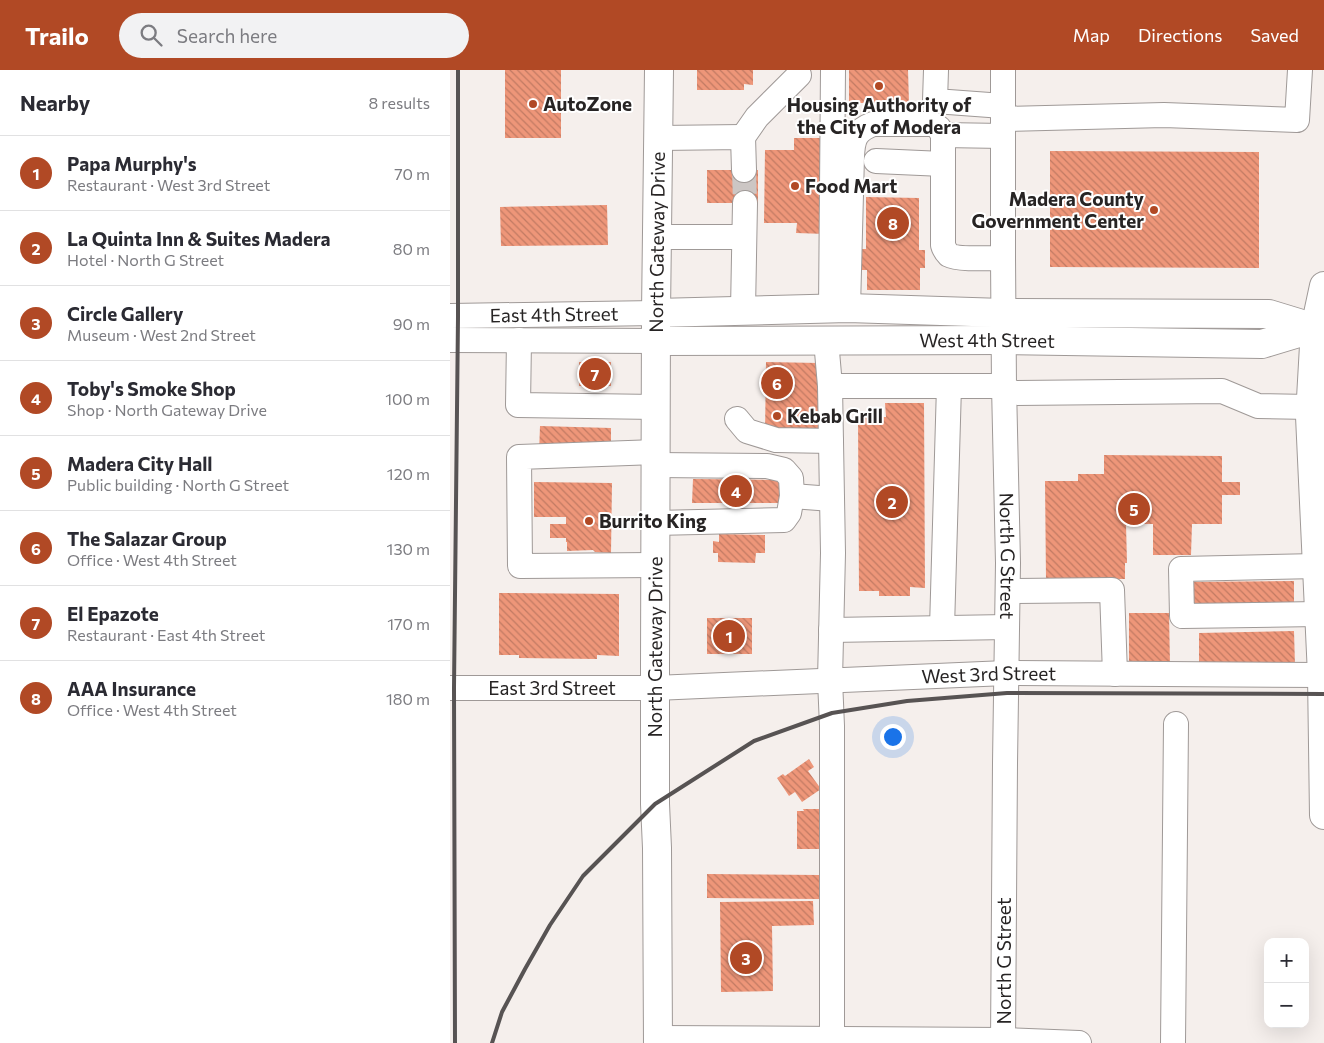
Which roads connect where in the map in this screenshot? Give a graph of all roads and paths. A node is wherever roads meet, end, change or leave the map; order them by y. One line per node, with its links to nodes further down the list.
1 (660, 70): 10 (main road, North Gateway Drive)
2 (936, 70): 7 (street)
3 (1003, 70): 7 (street, North G Street)
4 (1300, 70): 7 (street)
5 (799, 72): 6 (street); 9 (street)
6 (833, 73): 19 (street)
7 (1003, 120): 8 (street); 17 (street, North G Street)
8 (943, 136): 12 (street); 19 (street)
9 (743, 137): 10 (street); 13 (street)
10 (658, 138): 15 (main road, North Gateway Drive)
11 (876, 161): 12 (street)
12 (943, 164): 17 (street)
13 (744, 170)
14 (745, 203): 16 (street)
15 (657, 237): 16 (street); 21 (main road, North Gateway Drive)
16 (744, 237): 20 (street)
17 (1003, 258): 22 (street, North G Street)
18 (1324, 286): 24 (main road)
19 (840, 308): 20 (main road, West 4th Street); 22 (main road, West 4th Street)
20 (743, 310): 21 (main road, West 4th Street)
21 (656, 312): 23 (street, East 4th Street); 29 (main road, North Gateway Drive)
22 (1003, 313): 24 (main road, West 4th Street); 28 (street, North G Street)
23 (450, 316)
24 (1319, 328): 28 (main road, West 4th Street); 34 (main road)
25 (450, 340): 26 (street, East 4th Street)
26 (519, 340): 29 (street, East 4th Street); 33 (street)
27 (826, 340): 28 (main road, West 4th Street); 29 (main road, West 4th Street); 30 (street)
28 (1004, 340): 32 (street, North G Street)
29 (656, 341): 33 (main road, North Gateway Drive)
30 (830, 386): 31 (street); 36 (street)
31 (949, 386): 32 (street); 46 (street)
32 (1004, 389): 34 (street); 43 (street, North G Street)
33 (656, 407): 37 (main road, North Gateway Drive)
34 (1310, 407): 42 (main road)
35 (737, 419): 36 (street)
36 (831, 441): 39 (street)
37 (656, 458): 38 (street); 40 (main road, North Gateway Drive); 41 (street)
38 (792, 496): 39 (street); 40 (street)
39 (832, 498): 47 (street)
40 (655, 523): 41 (main road, North Gateway Drive)
41 (655, 565): 53 (main road, North Gateway Drive)
42 (1317, 566): 44 (main road); 44 (street)
43 (1008, 591): 45 (street, North G Street); 49 (street)
44 (1318, 614): 50 (main road)
45 (1007, 627): 46 (street); 48 (street, North G Street)
46 (942, 628): 47 (street)
47 (831, 630): 51 (street)
48 (1006, 673): 49 (street, West 3rd Street); 51 (street, West 3rd Street); 58 (street, North G Street)
49 (1114, 674): 50 (street, West 3rd Street)
50 (1322, 676): 55 (main road)
51 (830, 680): 53 (street, West 3rd Street); 57 (street)
52 (450, 688): 53 (street, East 3rd Street)
53 (655, 688): 56 (main road, North Gateway Drive)
54 (1176, 724): 60 (street)
55 (1324, 815)
56 (658, 1040): 57 (street)
57 (832, 1041): 58 (street)
58 (1003, 1042): 59 (street)
59 (1079, 1043)
60 (1173, 1043)

